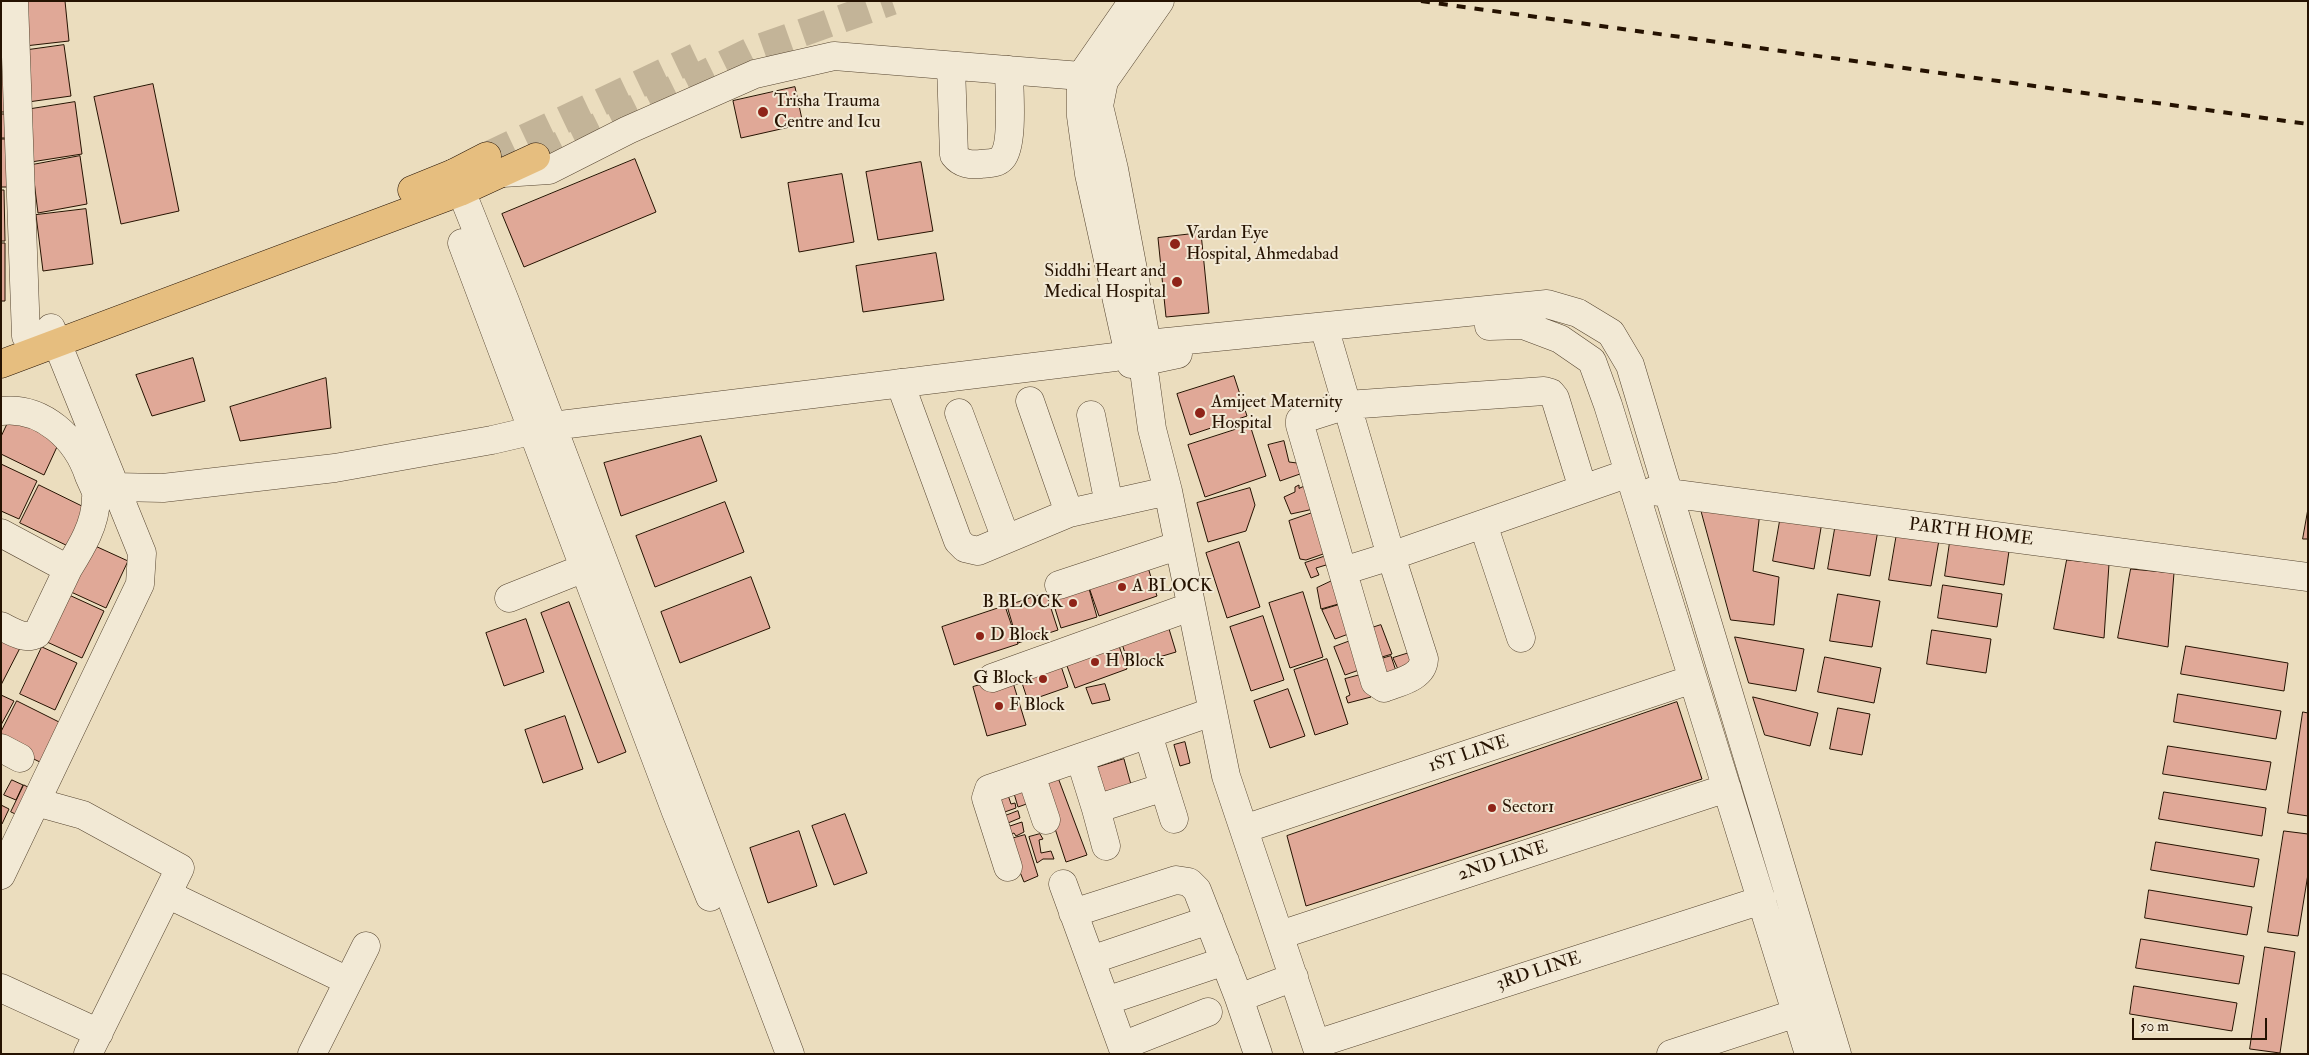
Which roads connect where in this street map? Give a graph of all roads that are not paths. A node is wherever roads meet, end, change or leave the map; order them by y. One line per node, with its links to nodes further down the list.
1 (14, 1): 11 (street)
2 (1133, 1): 6 (street)
3 (1160, 1): 6 (street)
4 (951, 66): 5 (street); 5 (street); 8 (street)
5 (1009, 70): 6 (street)
6 (1092, 79): 12 (street)
7 (536, 157): 8 (main road)
8 (494, 165): 9 (main road)
9 (450, 185): 11 (main road); 20 (street)
10 (1327, 337): 12 (street); 16 (street); 21 (street)
11 (34, 338): 13 (main road); 24 (street)
12 (1136, 358): 14 (street); 23 (street); 25 (street)
13 (1, 364)
14 (900, 383): 20 (street); 30 (street)
15 (1030, 401): 27 (street)
16 (1347, 405): 22 (street); 32 (street); 35 (street)
17 (1, 411): 24 (street)
18 (959, 413): 30 (street)
19 (1091, 415): 26 (street)
20 (542, 428): 24 (street); 33 (street)
21 (1632, 481): 22 (street); 25 (street, PARTH HOME); 43 (street)
22 (1584, 489): 28 (street)
23 (1168, 491): 26 (street); 31 (street)
24 (106, 492): 34 (street); 44 (street); 51 (street)
25 (1668, 493): 36 (street, PARTH HOME); 84 (street)
26 (1109, 504): 27 (street)
27 (1070, 513): 30 (street)
28 (1483, 524): 32 (street); 41 (street)
29 (1, 533): 34 (street)
30 (1006, 539)
31 (1177, 546): 37 (street); 39 (street)
32 (1391, 556): 35 (street); 35 (street)
33 (594, 564): 38 (street); 80 (street); 81 (street)
34 (68, 569): 40 (street)
35 (1343, 571)
36 (2308, 577)
37 (1059, 585)
38 (509, 598)
39 (1190, 607): 42 (street); 45 (street)
40 (1, 626)
41 (1521, 638)
42 (992, 678)
43 (1693, 680): 50 (street); 55 (street, 1ST LINE)
44 (72, 692)
45 (1212, 712): 46 (street); 55 (street)
46 (1148, 734): 47 (street); 49 (street)
47 (1080, 758): 48 (street); 52 (street)
48 (1031, 775): 53 (street); 58 (street)
49 (1164, 787): 52 (street); 54 (street)
50 (1727, 788): 61 (street); 64 (street, 2ND LINE)
51 (36, 802): 57 (street); 60 (street)
52 (1096, 809): 56 (street)
53 (1046, 820)
54 (1174, 820)
55 (1244, 829): 64 (street)
56 (1106, 846)
57 (4, 861)
58 (1008, 867)
59 (1063, 884): 62 (street)
60 (167, 894): 69 (street); 75 (street)
61 (1762, 900): 74 (street); 76 (street, 3RD LINE)
62 (1073, 913): 63 (street); 66 (street)
63 (1209, 920): 66 (street); 67 (street)
64 (1280, 935): 68 (street)
65 (366, 946): 69 (street)
66 (1091, 960): 72 (street)
67 (1225, 961): 71 (street); 72 (street)
68 (1294, 977): 71 (street); 76 (street)
69 (348, 980): 79 (street)
70 (1, 988): 75 (street)
71 (1239, 998): 78 (street)
72 (1106, 1001): 77 (street)
73 (1208, 1012): 77 (street)
74 (1797, 1013): 82 (street); 83 (street)
75 (94, 1043)
76 (1318, 1049)
77 (1124, 1050)
78 (1255, 1053)
79 (312, 1054)
80 (773, 1054)
81 (790, 1054)
82 (1672, 1054)
83 (1809, 1054)
84 (1837, 1054)

